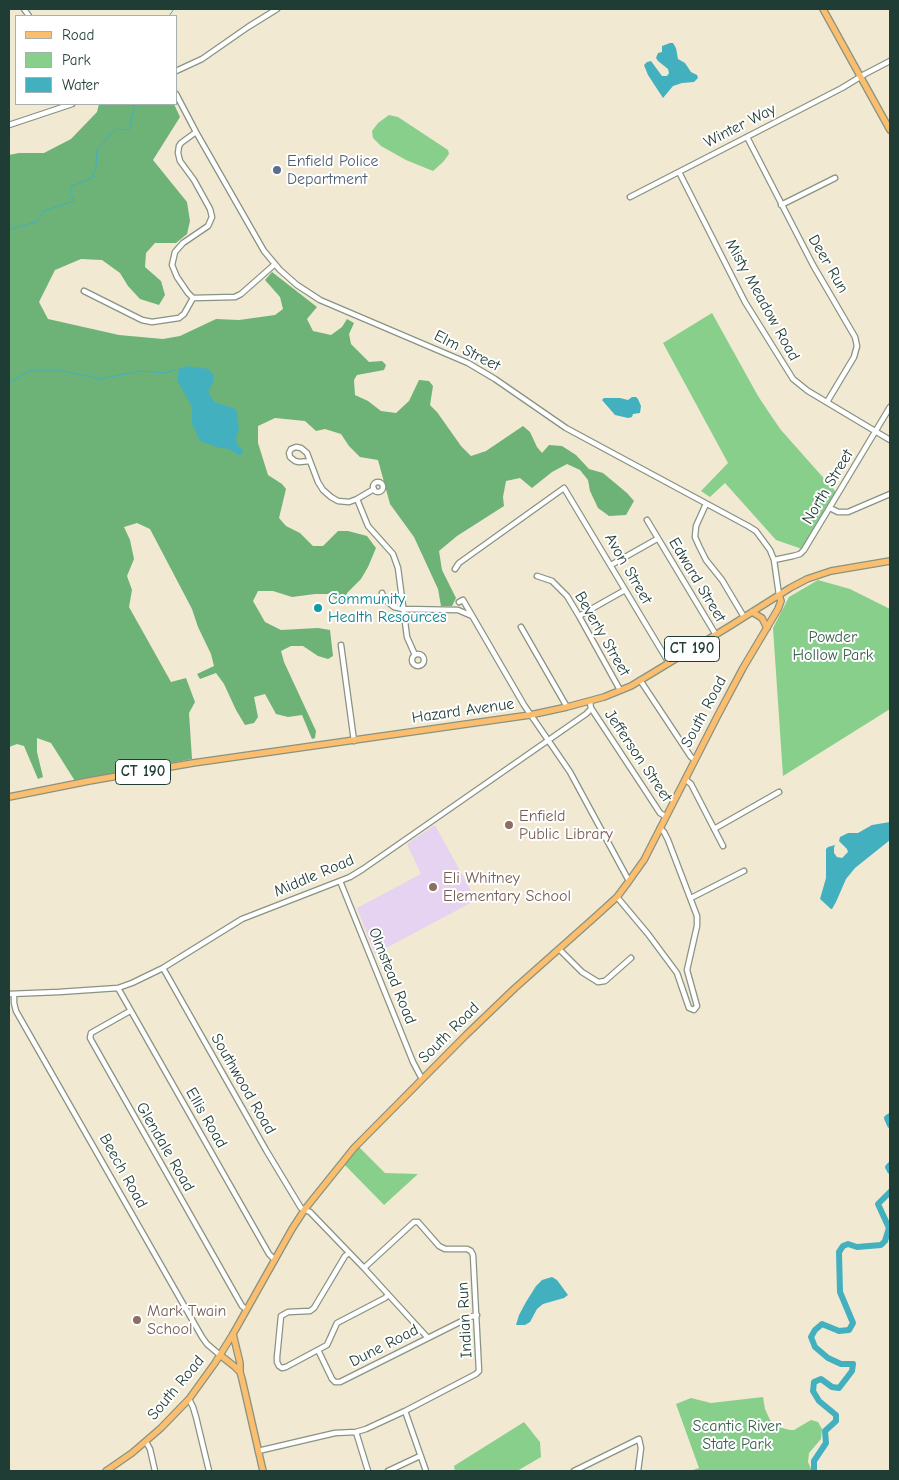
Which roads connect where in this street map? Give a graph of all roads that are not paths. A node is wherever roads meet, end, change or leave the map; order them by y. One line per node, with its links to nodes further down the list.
1 (277, 9): 4 (street)
2 (823, 9): 5 (main road)
3 (890, 61): 5 (street, Winter Way)
4 (178, 70)
5 (861, 76): 9 (main road); 11 (street, Winter Way)
6 (178, 98): 10 (street, Elm Street)
7 (69, 105): 8 (street)
8 (9, 124)
9 (890, 130)
10 (196, 132): 16 (street, Elm Street); 18 (street)
11 (747, 137): 12 (street, Winter Way); 15 (street, Deer Run)
12 (679, 172): 14 (street, Winter Way); 19 (street, Misty Meadow Road)
13 (835, 178): 15 (street)
14 (630, 197)
15 (781, 205): 19 (street, Deer Run)
16 (275, 264): 18 (street); 27 (street, Elm Street)
17 (84, 291): 18 (street)
18 (194, 298)
19 (827, 402): 21 (street, Misty Meadow Road)
20 (890, 407): 21 (street, North Street)
21 (876, 430): 22 (street, Misty Meadow Road); 28 (street, North Street)
22 (890, 440)
23 (310, 461): 23 (street); 26 (street)
24 (374, 489): 26 (street)
25 (890, 494): 28 (street)
26 (357, 499): 40 (street)
27 (706, 504): 31 (street, Elm Street); 44 (street)
28 (830, 508): 31 (street, North Street)
29 (647, 520): 30 (street, Edward Street)
30 (658, 539): 33 (street, Edward Street); 47 (street, Edward Street)
31 (774, 560): 38 (street, Elm Street)
32 (890, 561): 38 (main road, Hazard Avenue / CT 190)
33 (611, 565): 34 (street, Avon Street); 36 (street, Avon Street)
34 (455, 569)
35 (537, 576): 43 (street, Beverly Street)
36 (625, 590): 43 (street); 50 (street, Avon Street)
37 (382, 592): 40 (street)
38 (779, 595): 41 (main road, Hazard Avenue / CT 190); 46 (main road, South Road)
39 (460, 602): 42 (street)
40 (403, 608): 42 (street); 49 (street)
41 (752, 612): 44 (main road, Hazard Avenue / CT 190); 46 (main road)
42 (472, 616): 56 (street)
43 (579, 616): 52 (street, Beverly Street)
44 (744, 617): 47 (main road, Hazard Avenue / CT 190)
45 (521, 627): 54 (street)
46 (767, 628): 59 (main road, South Road)
47 (716, 635): 50 (main road, Hazard Avenue / CT 190)
48 (341, 645): 58 (street)
49 (415, 655)
50 (669, 663): 51 (main road, Hazard Avenue / CT 190)
51 (640, 680): 52 (main road, Hazard Avenue / CT 190); 59 (street)
52 (620, 690): 53 (main road, Hazard Avenue / CT 190)
53 (590, 701): 54 (main road, Hazard Avenue / CT 190); 55 (street)
54 (567, 708): 56 (main road, Hazard Avenue / CT 190)
55 (591, 708): 57 (street, Middle Road); 63 (street, Jefferson Street)
56 (530, 715): 57 (street); 58 (main road, Hazard Avenue / CT 190)
57 (549, 740): 68 (street); 69 (street, Middle Road)
58 (354, 741): 62 (main road, Hazard Avenue / CT 190)
59 (695, 760): 60 (main road, South Road)
60 (685, 779): 63 (main road, South Road); 65 (street)
61 (779, 792): 65 (street)
62 (9, 797)
63 (665, 816): 64 (main road, South Road)
64 (660, 828): 68 (main road, South Road); 71 (street)
65 (714, 829): 66 (street)
66 (723, 846)
67 (744, 871): 71 (street)
68 (629, 880): 70 (main road, South Road)
69 (340, 881): 74 (street, Middle Road); 80 (street, Olmstead Road)
70 (617, 897): 72 (main road, South Road); 76 (street)
71 (691, 898): 75 (street)
72 (559, 949): 73 (street); 80 (main road, South Road)
73 (631, 958)
74 (163, 968): 77 (street, Middle Road); 81 (street, Southwood Road)
75 (687, 970): 76 (street); 76 (street)
76 (677, 973)
77 (118, 988): 78 (street, Middle Road); 79 (street, Ellis Road)
78 (11, 994): 91 (street, Beech Road)
79 (130, 1011): 83 (street, Ellis Road); 86 (street, Glendale Road)
80 (422, 1079): 81 (main road, South Road)
81 (305, 1209): 82 (street); 83 (main road, South Road)
82 (349, 1253): 84 (street); 90 (street)
83 (274, 1260): 86 (main road, South Road)
84 (364, 1268): 85 (street); 87 (street, Indian Run)
85 (388, 1295): 89 (street); 90 (street)
86 (246, 1309): 88 (main road, South Road)
87 (477, 1316): 89 (street, Dune Road); 94 (street, Indian Run)
88 (233, 1334): 91 (main road, South Road); 92 (main road)
89 (428, 1338): 90 (street, Dune Road)
90 (318, 1350)
91 (220, 1355): 92 (main road); 93 (main road, South Road)
92 (240, 1372): 97 (main road)
93 (189, 1399): 96 (main road, South Road); 101 (street)
94 (405, 1411): 95 (street, Indian Run); 98 (street)
95 (356, 1432): 97 (street, Indian Run); 103 (street)
96 (146, 1442): 99 (main road, South Road); 100 (street)
97 (258, 1451): 102 (main road)
98 (420, 1456): 104 (street); 105 (street)
99 (106, 1471)
100 (156, 1471)
101 (209, 1471)
102 (263, 1471)
103 (368, 1471)
104 (388, 1471)
105 (426, 1471)
106 (574, 1471): 107 (street)
107 (638, 1471)

